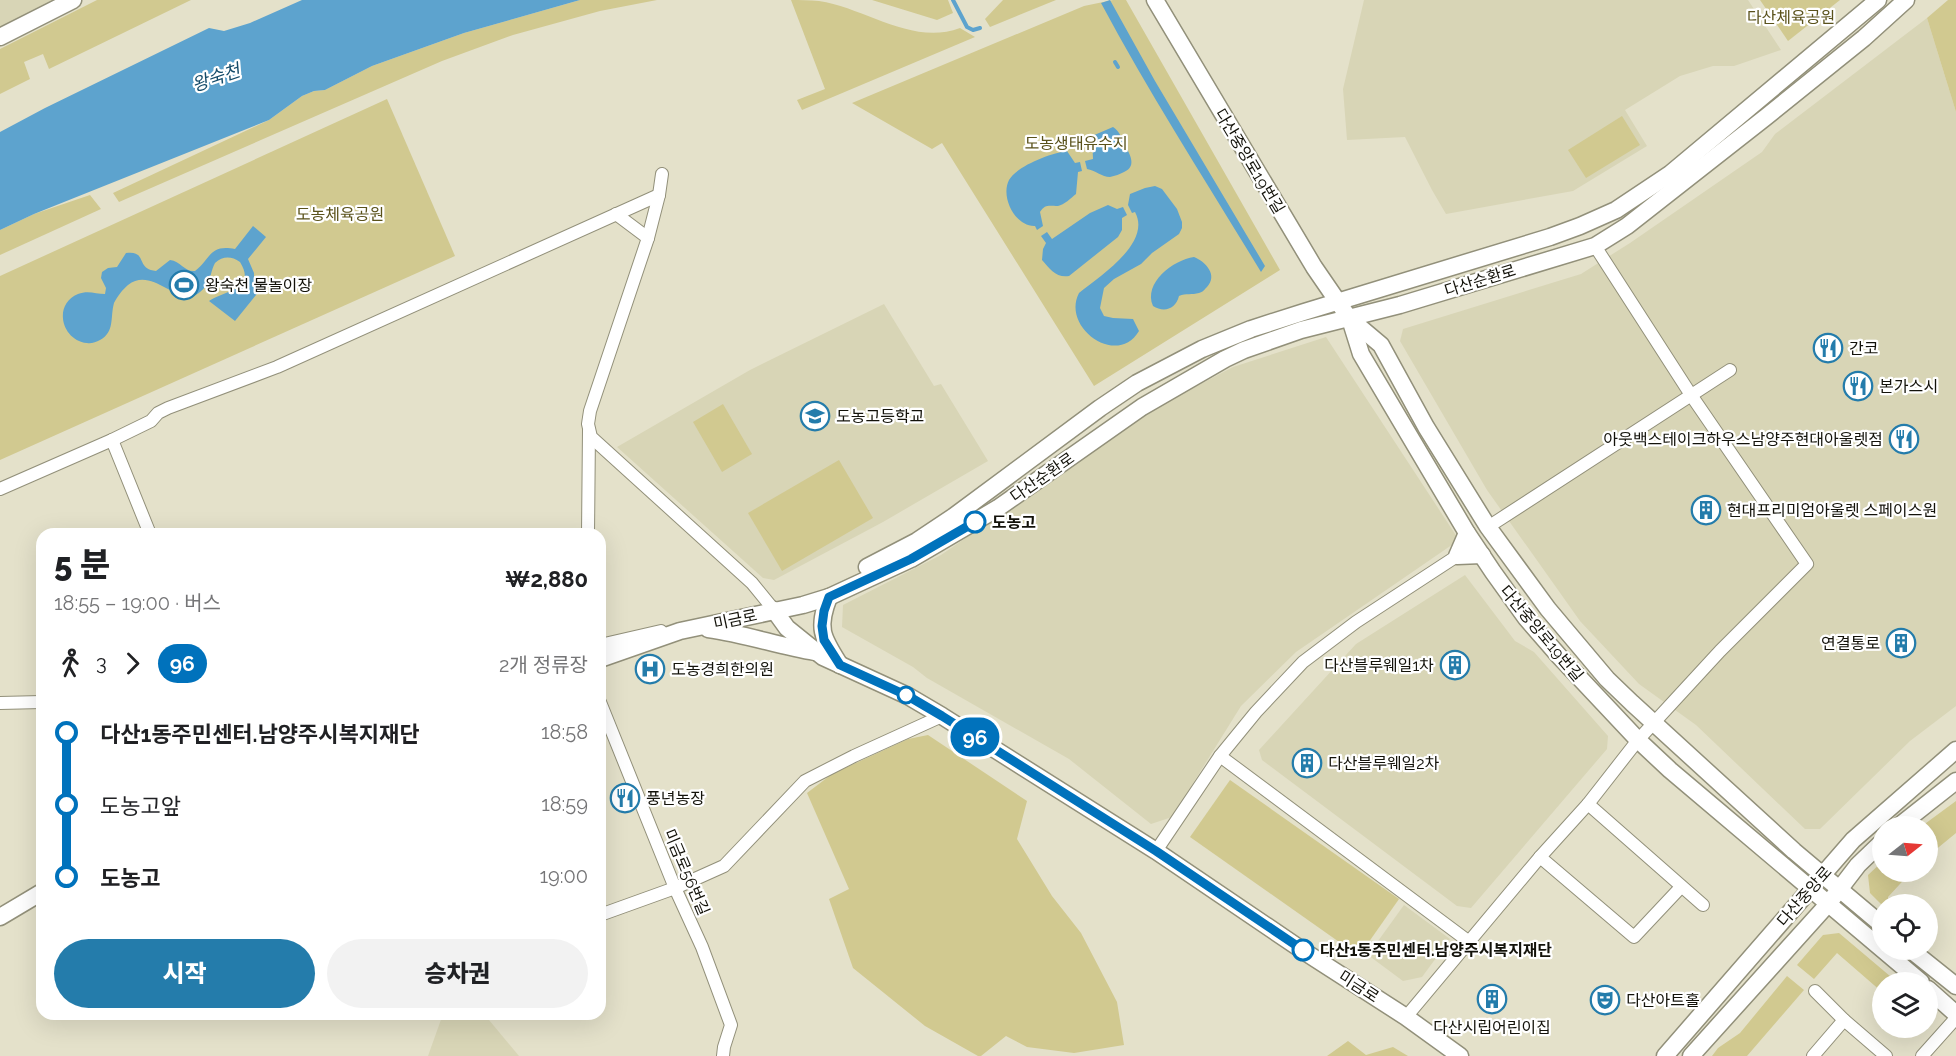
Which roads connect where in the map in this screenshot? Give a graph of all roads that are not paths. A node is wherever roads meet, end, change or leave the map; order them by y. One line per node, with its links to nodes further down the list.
1 (73, 0): 5 (street)
2 (1155, 0): 11 (street, 다산중앙로19번길)
3 (1878, 0): 11 (street, 다산순환로)
4 (1906, 0): 10 (street, 다산순환로)
5 (0, 37)
6 (662, 174): 7 (street)
7 (659, 195): 8 (street); 9 (street)
8 (616, 214): 9 (street); 16 (street)
9 (648, 238): 15 (street)
10 (1595, 246): 12 (street, 다산순환로); 14 (street)
11 (1339, 302): 12 (street, 다산중앙로19번길); 25 (street, 다산순환로)
12 (1349, 318): 20 (street, 다산중앙로19번길); 21 (street, 다산중앙로19번길); 24 (street, 다산순환로)
13 (1730, 370): 14 (street)
14 (1691, 395): 20 (street); 35 (street)
15 (589, 428): 19 (street); 25 (street)
16 (112, 440): 17 (street); 18 (street)
17 (0, 489)
18 (148, 528)
19 (588, 528)
20 (1488, 528): 35 (street, 다산중앙로19번길)
21 (1467, 533): 22 (street, 다산중앙로19번길); 23 (street)
22 (1482, 555): 23 (street); 36 (street, 다산중앙로19번길)
23 (1457, 556): 38 (street)
24 (829, 597): 25 (street, 다산순환로); 30 (street)
25 (774, 610): 26 (street, 미금로); 28 (street, 미금로)
26 (688, 629): 27 (street); 28 (street); 29 (street, 미금로)
27 (606, 644)
28 (816, 652): 30 (street, 미금로)
29 (606, 657)
30 (840, 665): 33 (street, 미금로)
31 (36, 702): 32 (street)
32 (0, 703)
33 (942, 716): 42 (street, 미금로); 47 (street)
34 (606, 717): 47 (street, 미금로56번길)
35 (1654, 723): 36 (street); 45 (street, 다산중앙로19번길)
36 (1638, 740): 40 (street); 48 (street, 다산중앙로19번길)
37 (1956, 750): 45 (street, 다산중앙로)
38 (1220, 756): 42 (street); 56 (street)
39 (1956, 781): 41 (street)
40 (1588, 804): 44 (street); 46 (street)
41 (1911, 816)
42 (1156, 851): 63 (street, 미금로)
43 (1872, 852): 49 (street, 다산중앙로)
44 (1540, 857): 46 (street); 56 (street)
45 (1822, 875): 48 (street, 다산중앙로); 49 (street, 다산중앙로19번길)
46 (1681, 887): 52 (street)
47 (675, 888): 53 (street); 65 (street, 미금로56번길)
48 (1810, 888): 51 (street, 다산중앙로19번길); 67 (street, 다산중앙로)
49 (1840, 889): 51 (street, 다산중앙로); 54 (street, 다산중앙로19번길)
50 (36, 896): 55 (street)
51 (1828, 904): 58 (street, 다산중앙로19번길); 68 (street, 다산중앙로)
52 (1703, 905)
53 (606, 913)
54 (1872, 916)
55 (0, 917)
56 (1468, 941): 63 (street)
57 (1924, 960): 59 (street)
58 (1909, 972)
59 (1956, 986)
60 (1815, 991): 64 (street)
61 (1938, 999): 62 (street)
62 (1956, 1016): 71 (street)
63 (1406, 1017): 66 (street, 미금로)
64 (1844, 1020): 69 (street); 70 (street)
65 (723, 1056)
66 (1460, 1056)
67 (1665, 1056)
68 (1691, 1056)
69 (1813, 1056)
70 (1886, 1056)
71 (1922, 1056)

